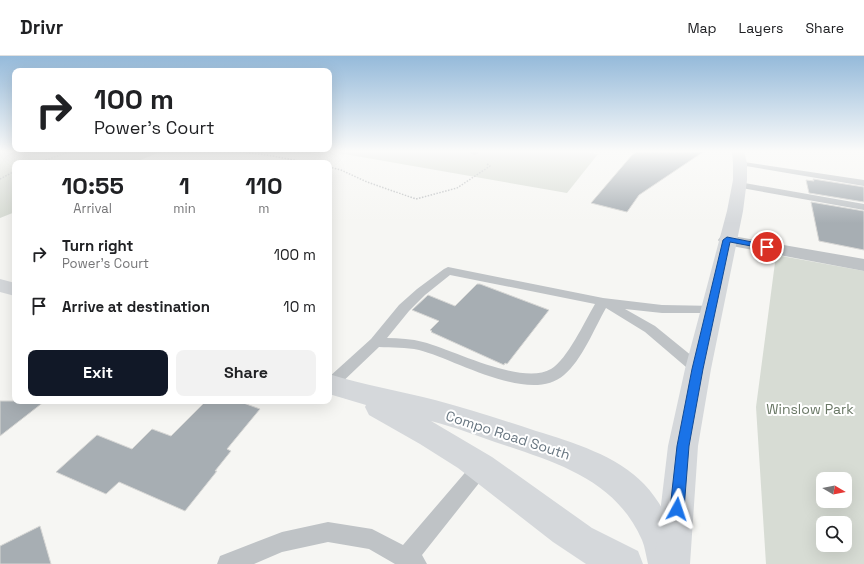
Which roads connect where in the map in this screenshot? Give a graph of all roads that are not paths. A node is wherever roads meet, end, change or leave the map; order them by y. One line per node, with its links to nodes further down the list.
1 (738, 176): 8 (main road)
2 (758, 176): 7 (lane)
3 (761, 176): 6 (lane)
4 (794, 176): 5 (lane)
5 (864, 183)
6 (864, 202)
7 (864, 208)
8 (727, 240): 9 (street); 13 (main road)
9 (864, 265)
10 (0, 285): 11 (main road)
11 (12, 289)
12 (603, 302): 13 (lane); 14 (lane); 14 (lane); 15 (lane)
13 (712, 309): 15 (main road)
14 (376, 342): 16 (lane)
15 (698, 369): 22 (main road)
16 (335, 386): 17 (main road, Compo Road South); 21 (main road, Compo Road South)
17 (482, 467): 18 (lane); 20 (main road, Compo Road South)
18 (411, 561): 19 (lane)
19 (228, 564)
20 (625, 564)
21 (666, 564)
22 (672, 564)

